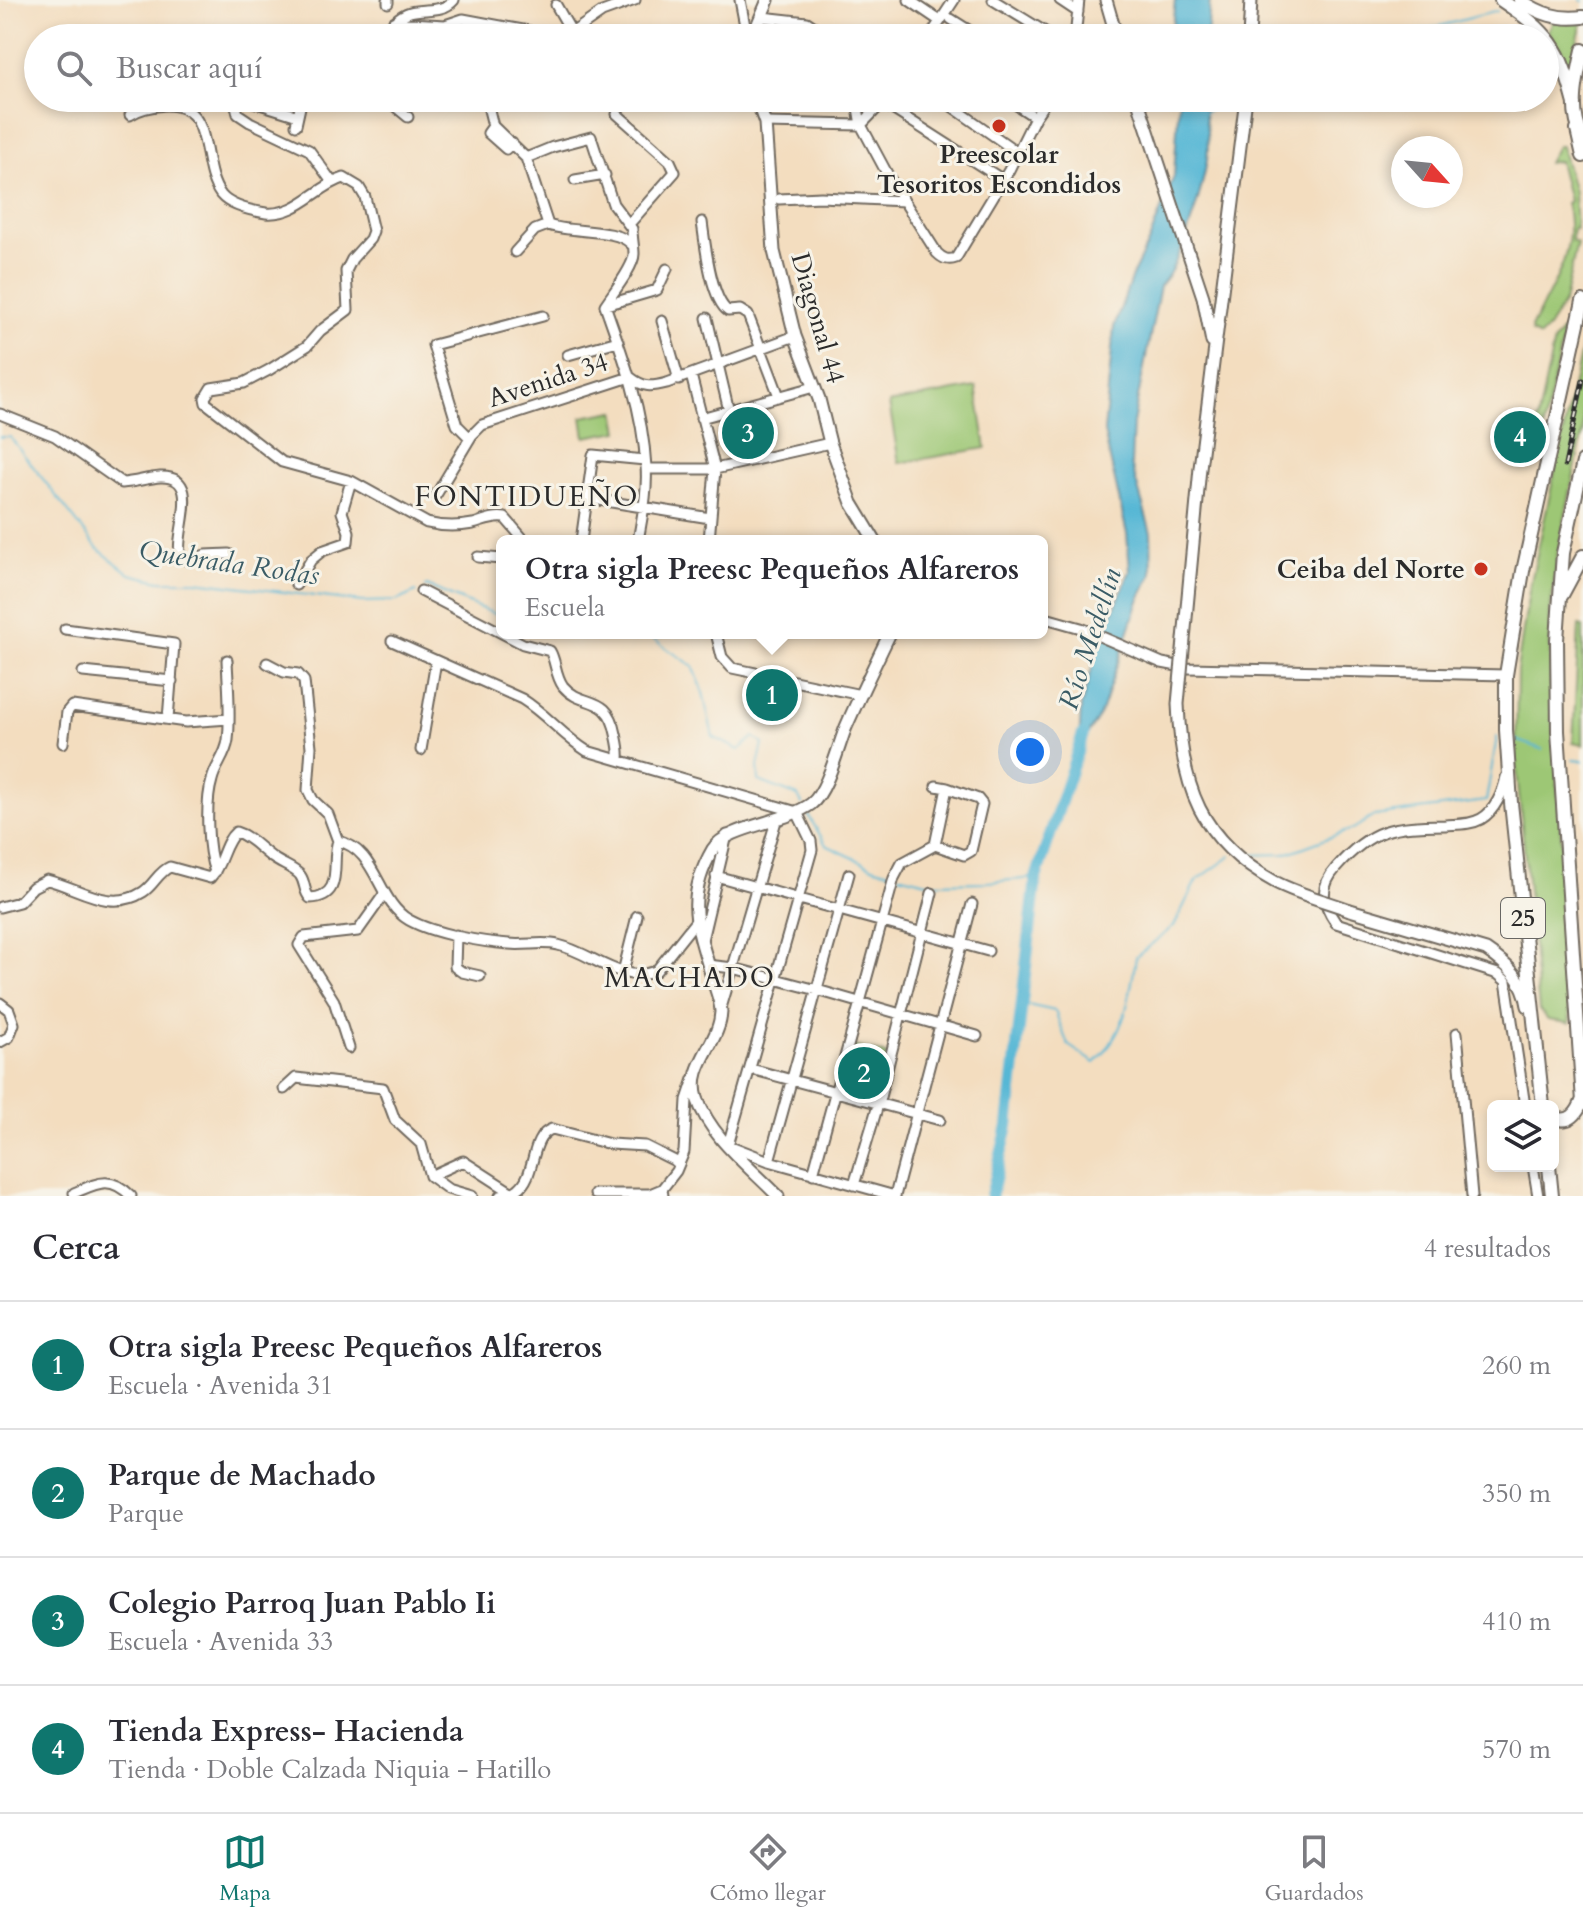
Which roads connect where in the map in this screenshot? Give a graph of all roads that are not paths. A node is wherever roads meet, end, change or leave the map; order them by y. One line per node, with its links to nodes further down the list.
1 (454, 0): 22 (street)
2 (596, 0): 16 (street)
3 (635, 0): 16 (street)
4 (740, 0): 28 (street)
5 (768, 0): 18 (main road)
6 (909, 0): 21 (street)
7 (954, 0): 21 (street)
8 (993, 0): 33 (street)
9 (1060, 0): 17 (street)
10 (1079, 0): 17 (street)
11 (1106, 0): 35 (main road)
12 (1251, 0): 36 (main road)
13 (1501, 0): 37 (highway)
14 (1520, 0): 19 (highway)
15 (556, 5): 26 (street)
16 (602, 12): 27 (street)
17 (1078, 12): 34 (street)
18 (762, 17): 29 (main road); 30 (street)
19 (1583, 17)
20 (951, 19): 32 (street)
21 (940, 21): 31 (street)
22 (393, 22): 23 (street)
23 (428, 24)
24 (448, 24): 25 (street)
25 (490, 24)
26 (567, 24)
27 (585, 24)
28 (745, 24)
29 (759, 24)
30 (810, 24)
31 (938, 24)
32 (959, 24)
33 (1032, 24)
34 (1077, 24)
35 (1113, 24)
36 (1250, 24)
37 (1535, 24)
38 (1583, 50): 40 (highway)
39 (1559, 57): 40 (highway)
40 (1575, 104): 62 (highway)
41 (134, 112): 58 (street)
42 (193, 112): 71 (street)
43 (238, 112): 71 (street)
44 (275, 112): 45 (street)
45 (299, 112)
46 (402, 112): 59 (street)
47 (490, 112): 67 (street)
48 (761, 112): 61 (main road, Diagonal 44)
49 (859, 112): 63 (street)
50 (873, 112): 63 (street)
51 (903, 112): 70 (street)
52 (960, 112): 65 (street)
53 (1027, 112): 60 (street)
54 (1038, 112): 60 (street)
55 (1142, 112): 89 (main road)
56 (1244, 112): 89 (main road)
57 (617, 114): 75 (street)
58 (130, 115)
59 (408, 117)
60 (1035, 117): 65 (street)
61 (765, 123): 63 (street); 85 (main road, Diagonal 44)
62 (1576, 123): 64 (highway); 66 (highway)
63 (861, 125): 73 (street)
64 (1583, 138)
65 (1017, 152): 70 (street)
66 (1583, 156)
67 (526, 158): 68 (street); 76 (street)
68 (605, 175): 69 (street); 75 (street)
69 (575, 180)
70 (1003, 180): 73 (street)
71 (332, 182): 104 (street)
72 (779, 199): 73 (street)
73 (904, 201)
74 (702, 222): 87 (street)
75 (630, 223): 77 (street)
76 (548, 225): 77 (street); 78 (street)
77 (631, 244): 81 (street)
78 (515, 252)
79 (667, 269): 81 (street)
80 (1583, 301): 132 (highway, 25)
81 (605, 305): 86 (street)
82 (543, 316): 99 (street)
83 (707, 318): 90 (street)
84 (662, 321): 93 (street)
85 (795, 336): 87 (street, Avenida 34); 94 (main road, Diagonal 44)
86 (618, 341): 88 (street); 92 (street)
87 (761, 347): 90 (street, Avenida 34); 95 (street)
88 (568, 355)
89 (1214, 358): 188 (main road, bridge)
90 (718, 364): 91 (street, Avenida 34); 96 (street)
91 (691, 375): 93 (street, Avenida 34); 98 (street)
92 (630, 377): 93 (street, Avenida 34); 99 (street, Avenida 34); 102 (street)
93 (679, 380)
94 (814, 387): 95 (street); 100 (main road, Diagonal 44)
95 (779, 396): 96 (street)
96 (729, 411): 98 (street)
97 (0, 414): 114 (street)
98 (701, 418): 103 (street)
99 (470, 438): 105 (street, Avenida 34)
100 (830, 443): 103 (street); 113 (main road, Diagonal 44)
101 (1583, 463): 120 (highway, 25)
102 (646, 464): 103 (street); 106 (street); 107 (street)
103 (715, 469): 108 (street)
104 (351, 481): 109 (street); 118 (street)
105 (436, 495)
106 (587, 498): 107 (street); 110 (street)
107 (643, 506): 108 (street); 111 (street)
108 (710, 518): 112 (street)
109 (521, 535)
110 (582, 535)
111 (639, 535)
112 (709, 535)
113 (871, 535)
114 (229, 554)
115 (1583, 555): 120 (highway)
116 (478, 557): 117 (street)
117 (496, 558)
118 (296, 585)
119 (421, 591): 123 (street)
120 (1558, 601): 177 (highway, 25)
121 (1048, 619): 132 (street)
122 (65, 629): 134 (street)
123 (496, 630)
124 (513, 639): 141 (street)
125 (718, 639): 133 (street)
126 (887, 639): 135 (main road)
127 (392, 641): 129 (street)
128 (227, 660): 138 (street)
129 (436, 661): 140 (street); 141 (street)
130 (267, 663): 146 (street)
131 (83, 672): 134 (street)
132 (1506, 675): 142 (highway, 25)
133 (770, 676): 135 (street); 136 (street)
134 (172, 681): 137 (street)
135 (861, 695): 143 (main road)
136 (762, 715)
137 (168, 719): 138 (street); 139 (street)
138 (229, 719): 148 (street)
139 (63, 743)
140 (421, 750)
141 (619, 759): 143 (street)
142 (1510, 762): 187 (street); 189 (highway, 25)
143 (800, 810): 144 (main road); 154 (street)
144 (776, 821): 145 (main road); 151 (street)
145 (727, 835): 150 (street); 159 (main road)
146 (338, 841): 148 (street); 152 (street)
147 (935, 845): 147 (street); 160 (street)
148 (215, 872): 156 (street)
149 (849, 874): 157 (street)
150 (716, 876): 151 (street); 163 (street)
151 (757, 887): 154 (street); 167 (street)
152 (385, 893): 162 (street); 181 (street)
153 (932, 893): 161 (street)
154 (800, 899): 157 (street); 170 (street)
155 (972, 904): 164 (street)
156 (0, 907)
157 (839, 911): 160 (street); 171 (street)
158 (637, 916): 168 (street)
159 (695, 922): 163 (main road); 168 (street)
160 (882, 923): 161 (street); 173 (street)
161 (922, 933): 164 (street); 175 (street)
162 (456, 935): 168 (street); 169 (street)
163 (702, 940): 166 (main road)
164 (962, 944): 165 (street); 176 (street)
165 (988, 951)
166 (708, 965): 167 (street); 174 (main road)
167 (733, 968): 170 (street); 174 (street)
168 (623, 972)
169 (480, 976)
170 (777, 980): 171 (street); 182 (street)
171 (817, 990): 173 (street); 184 (street)
172 (0, 1003): 180 (street)
173 (861, 1004): 175 (street); 186 (street)
174 (721, 1008): 183 (main road)
175 (902, 1014): 176 (street); 191 (street)
176 (940, 1025): 179 (street); 192 (street)
177 (1581, 1031): 190 (highway, 25)
178 (1457, 1033): 213 (street)
179 (977, 1036)
180 (0, 1042)
181 (349, 1048)
182 (751, 1069): 184 (street); 195 (street)
183 (694, 1079): 195 (main road); 197 (street)
184 (793, 1080): 186 (street); 196 (street)
185 (284, 1089): 201 (street)
186 (835, 1093): 191 (street); 200 (street)
187 (1524, 1100)
188 (1541, 1100)
189 (1541, 1100)
190 (1583, 1100): 193 (highway)
191 (878, 1105): 192 (street); 202 (street)
192 (917, 1115): 194 (street); 212 (street)
193 (1559, 1118)
194 (940, 1120)
195 (728, 1145): 196 (street); 211 (main road)
196 (769, 1161): 200 (street)
197 (679, 1163): 204 (street); 206 (street)
198 (1534, 1172): 214 (street)
199 (1550, 1172): 215 (highway)
200 (813, 1174): 202 (street)
201 (430, 1176): 203 (street); 204 (street)
202 (854, 1185): 212 (street)
203 (444, 1192): 209 (street)
204 (511, 1192): 210 (street)
205 (74, 1193): 208 (street)
206 (662, 1193): 207 (street)
207 (595, 1194)
208 (131, 1196)
209 (472, 1196)
210 (500, 1196)
211 (778, 1196)
212 (895, 1196)
213 (1472, 1196)
214 (1538, 1196)
215 (1552, 1196)

